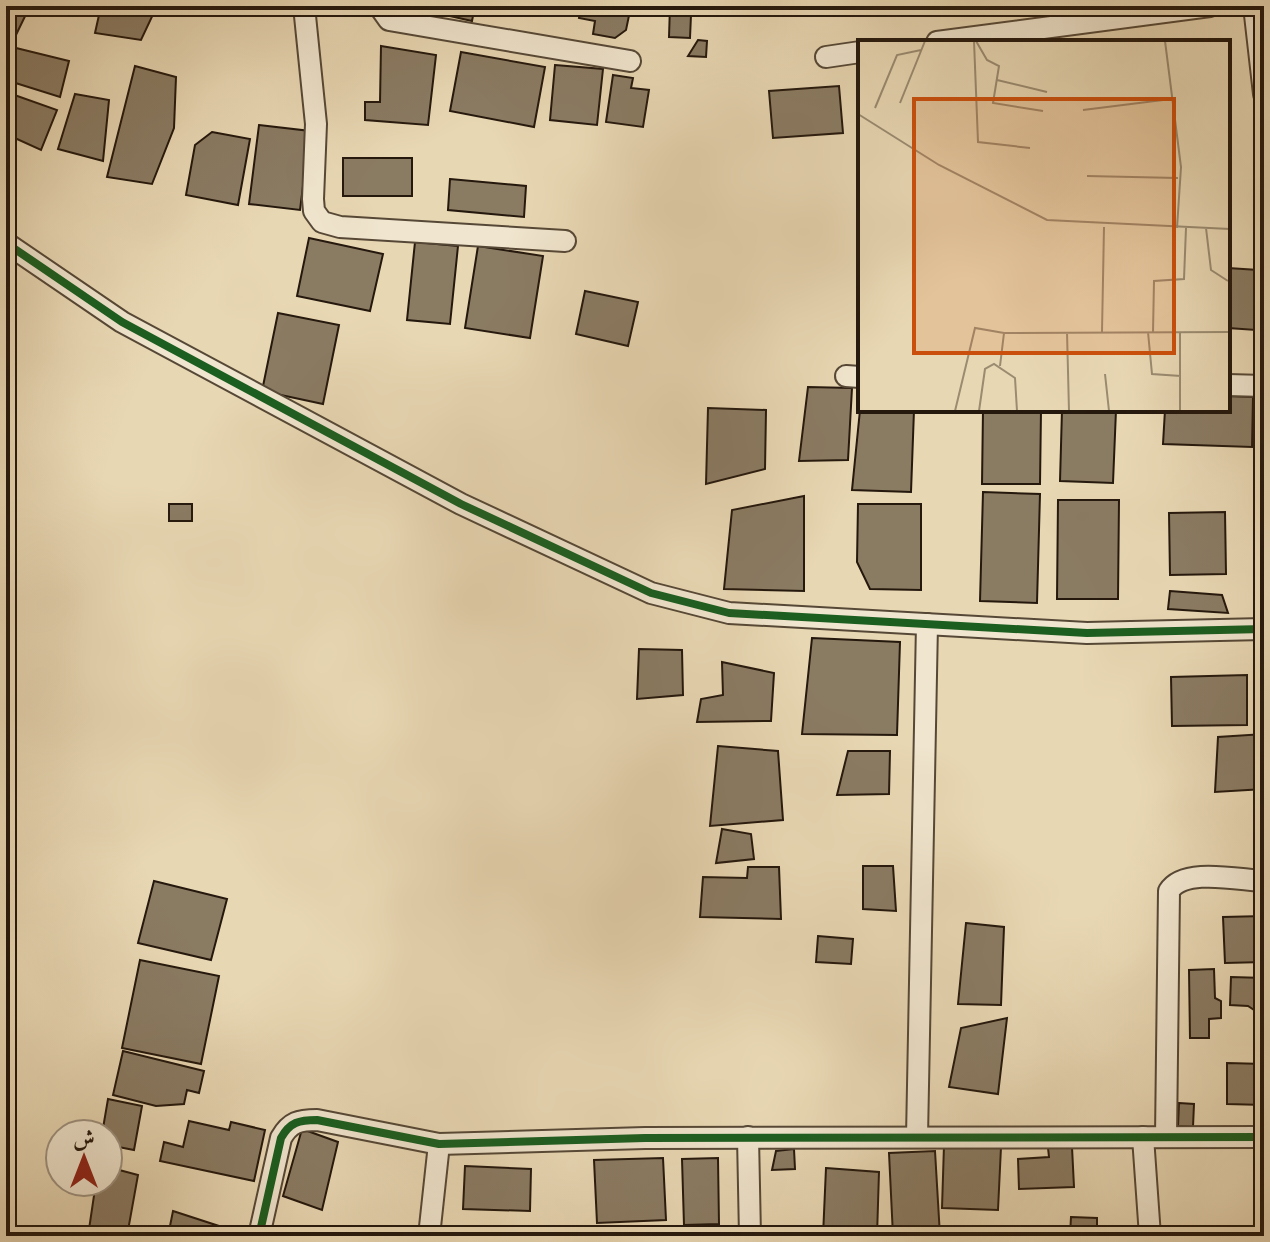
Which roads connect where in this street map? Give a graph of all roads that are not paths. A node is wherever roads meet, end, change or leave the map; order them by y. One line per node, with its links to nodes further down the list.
1 (304, 6): 10 (street)
2 (379, 6): 8 (street)
3 (1210, 6): 5 (street)
4 (1254, 6): 9 (street)
5 (952, 40)
6 (858, 52): 7 (street)
7 (826, 57)
8 (630, 61)
9 (1264, 94)
10 (565, 241)
11 (6, 243): 14 (street)
12 (1230, 385): 13 (street)
13 (1264, 386)
14 (927, 624): 15 (street); 18 (street)
15 (1264, 629)
16 (1264, 881): 20 (street)
17 (748, 1137): 18 (street); 22 (street); 25 (street)
18 (917, 1137): 19 (street)
19 (1143, 1137): 20 (street); 26 (street)
20 (1166, 1137): 21 (street)
21 (1264, 1137)
22 (439, 1144): 23 (street); 24 (street)
23 (259, 1236)
24 (429, 1236)
25 (750, 1236)
26 (1150, 1236)

